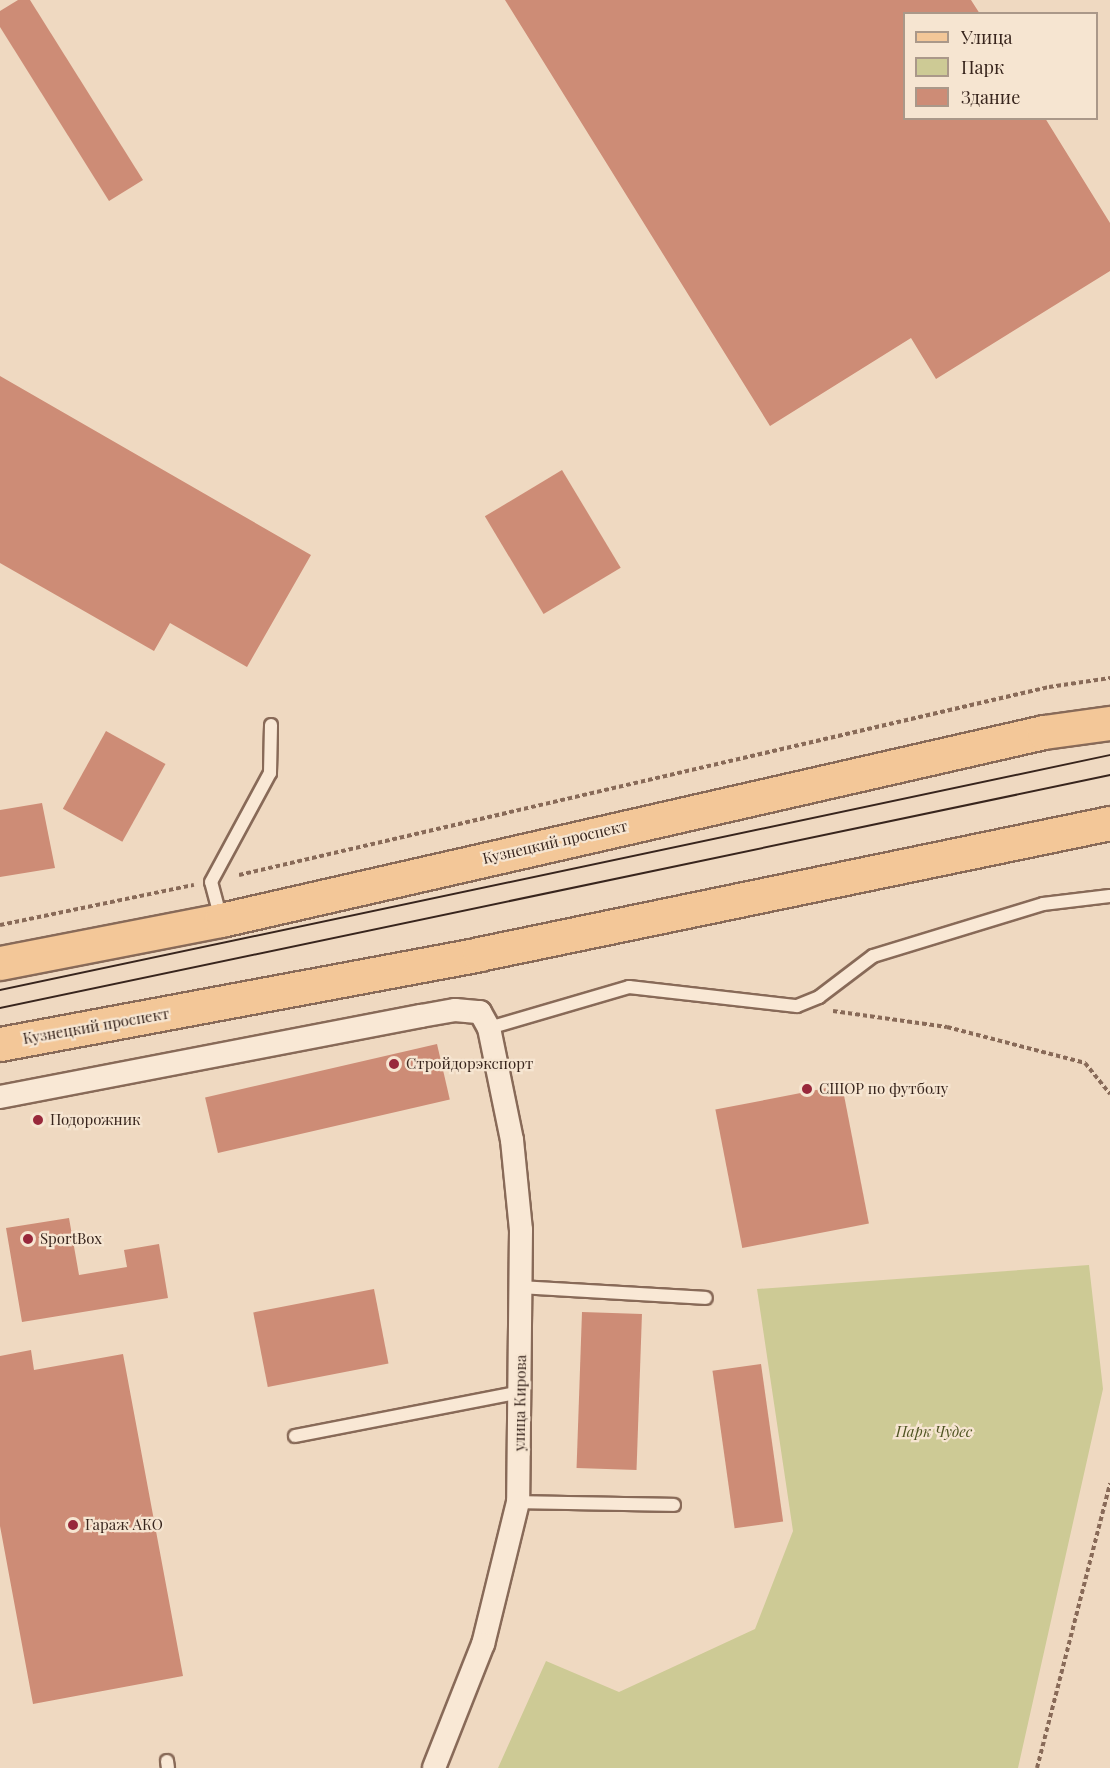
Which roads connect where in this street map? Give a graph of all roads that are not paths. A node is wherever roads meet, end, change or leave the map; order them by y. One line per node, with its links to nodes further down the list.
1 (1110, 723): 5 (main road, Кузнецкий проспект)
2 (271, 725): 5 (lane)
3 (1110, 823): 8 (main road, Кузнецкий проспект)
4 (1110, 896): 7 (lane)
5 (221, 920): 6 (main road, Кузнецкий проспект)
6 (0, 963)
7 (489, 1028): 9 (street); 10 (street, улица Кирова)
8 (0, 1044)
9 (0, 1097)
10 (521, 1287): 11 (lane); 12 (street, улица Кирова)
11 (706, 1298)
12 (521, 1392): 13 (lane); 14 (street, улица Кирова)
13 (295, 1436)
14 (518, 1502): 15 (lane); 16 (street, улица Кирова)
15 (674, 1505)
16 (434, 1768)

